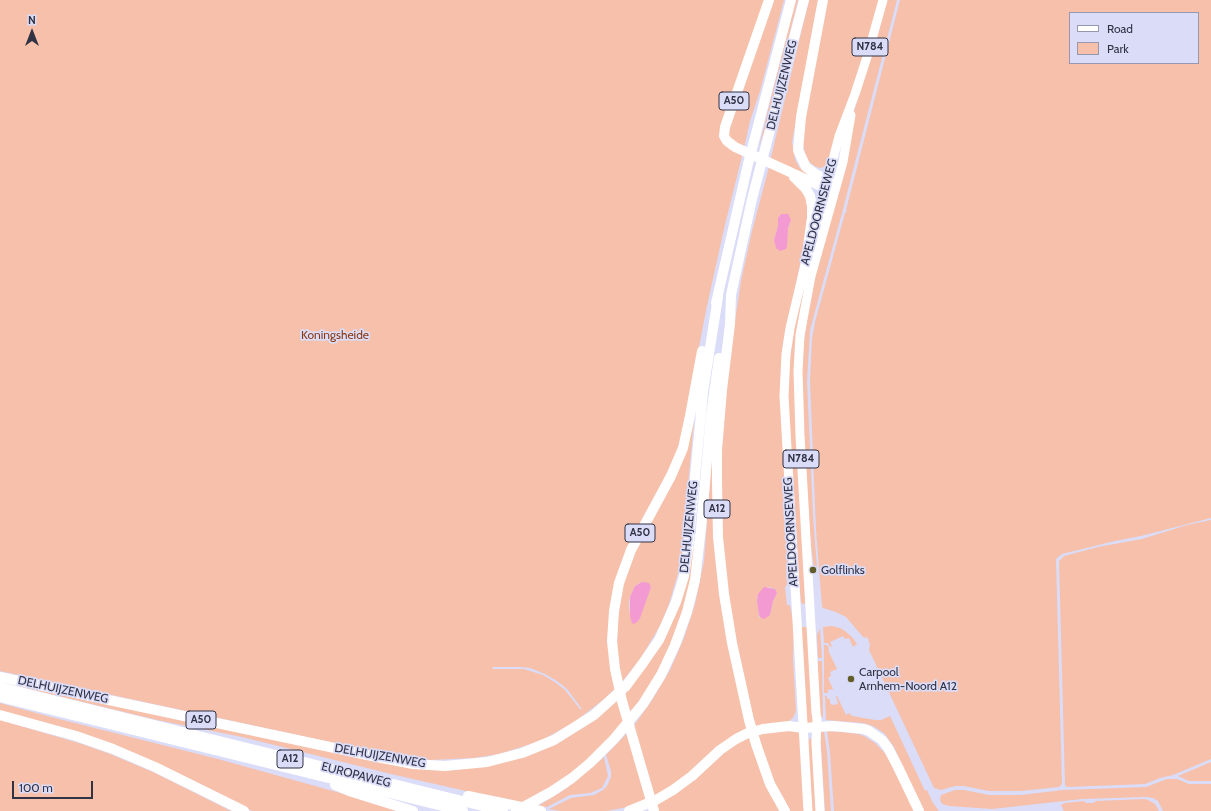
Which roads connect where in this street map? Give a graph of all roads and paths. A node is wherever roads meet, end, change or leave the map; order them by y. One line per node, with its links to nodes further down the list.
1 (769, 0): 6 (highway, A50)
2 (791, 0): 10 (highway, DELHUIJZENWEG / A50)
3 (804, 0): 9 (highway, DELHUIJZENWEG)
4 (823, 0): 7 (highway)
5 (883, 0): 7 (main road, APELDOORNSEWEG / N784)
6 (784, 170): 7 (highway, A50); 8 (highway, A50)
7 (829, 185): 8 (main road, APELDOORNSEWEG / N784); 12 (main road, APELDOORNSEWEG / N784)
8 (807, 254): 11 (main road, APELDOORNSEWEG / N784)
9 (731, 295): 25 (highway, DELHUIJZENWEG); 29 (highway, A12)
10 (718, 297): 13 (highway, DELHUIJZENWEG / A50); 28 (highway, A50)
11 (796, 621): 12 (main road); 18 (main road, APELDOORNSEWEG / N784)
12 (810, 621): 17 (main road, APELDOORNSEWEG / N784)
13 (0, 677)
14 (0, 687): 20 (highway, EUROPAWEG / A12)
15 (0, 697): 19 (highway, EUROPAWEG / A12)
16 (0, 715): 21 (highway)
17 (818, 727): 18 (highway); 31 (main road, APELDOORNSEWEG / N784); 32 (highway)
18 (803, 728): 27 (highway); 30 (main road, APELDOORNSEWEG / N784)
19 (310, 773): 22 (highway, A12); 23 (highway, EUROPAWEG / A12)
20 (413, 789): 24 (highway, EUROPAWEG / A12); 26 (highway, A12)
21 (244, 811)
22 (413, 811)
23 (463, 811)
24 (503, 811)
25 (516, 811)
26 (541, 811)
27 (629, 811)
28 (654, 811)
29 (785, 811)
30 (808, 811)
31 (820, 811)
32 (919, 811)

